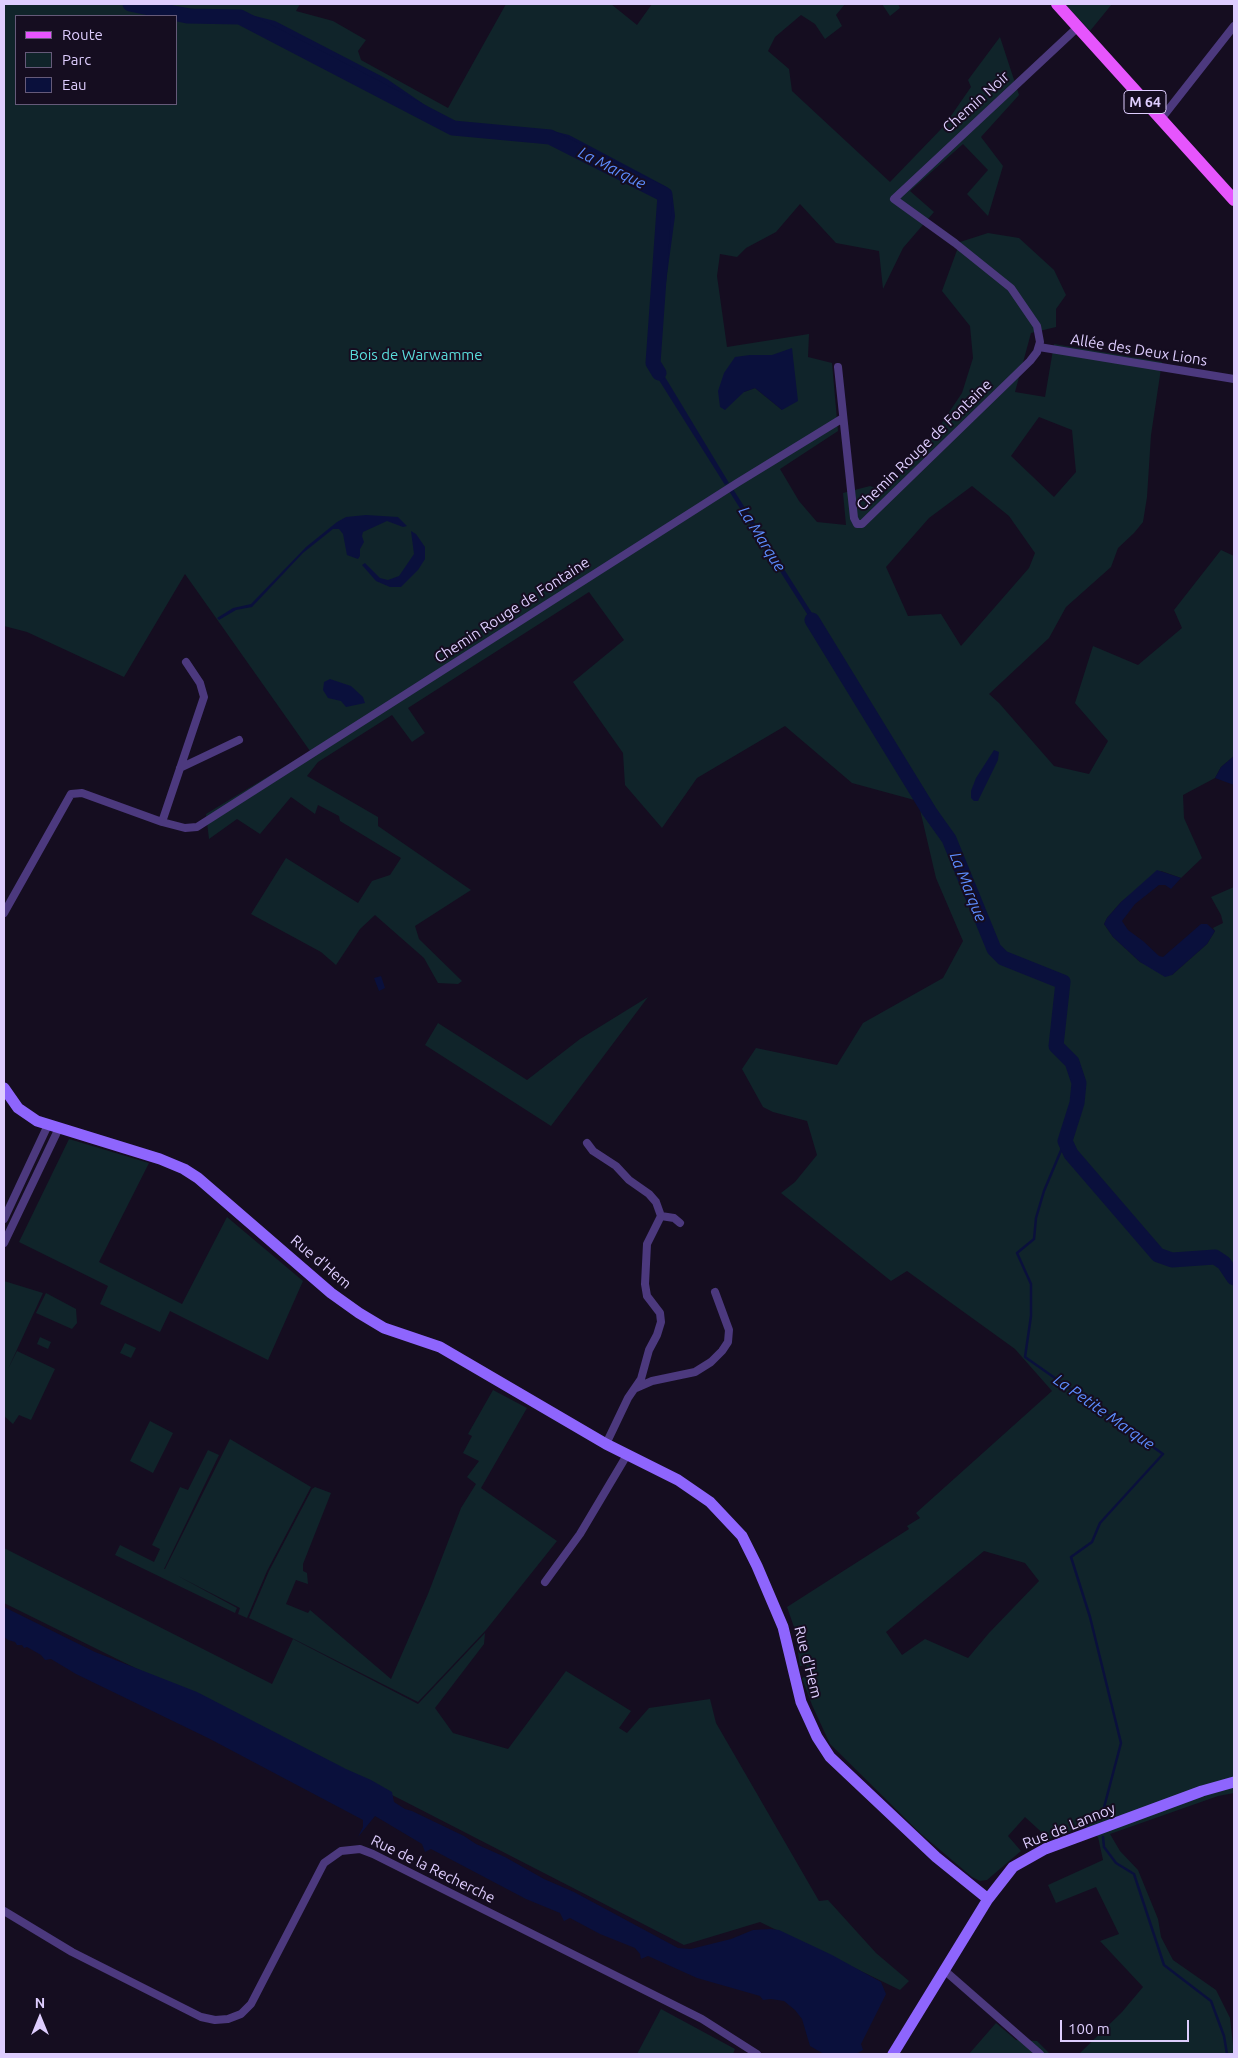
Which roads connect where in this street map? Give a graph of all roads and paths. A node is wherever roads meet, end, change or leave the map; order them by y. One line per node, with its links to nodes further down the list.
1 (1057, 4): 3 (main road, M 64)
2 (1234, 26): 4 (street)
3 (1078, 27): 4 (main road, M 64); 6 (street, Chemin Noir)
4 (1161, 119): 5 (main road, M 64)
5 (1234, 200)
6 (1040, 347): 8 (street, Allée des Deux Lions); 9 (street, Chemin Rouge de Fontaine)
7 (838, 367): 9 (street, Chemin Rouge de Fontaine)
8 (1234, 379)
9 (843, 418): 13 (street, Chemin Rouge de Fontaine)
10 (186, 662): 12 (street)
11 (239, 740): 12 (street)
12 (180, 768): 13 (street)
13 (162, 822): 14 (street)
14 (4, 913)
15 (4, 1088): 16 (street, Rue d'Hem)
16 (54, 1126): 19 (street); 21 (street); 24 (street, Rue d'Hem)
17 (587, 1143): 18 (street)
18 (661, 1216): 20 (street); 23 (street)
19 (4, 1219)
20 (680, 1223)
21 (4, 1243)
22 (715, 1292): 23 (street)
23 (636, 1388): 24 (street)
24 (606, 1444): 25 (street, Rue d'Hem)
25 (627, 1455): 26 (street); 28 (street, Rue d'Hem)
26 (545, 1582)
27 (1234, 1782): 28 (street, Rue de Lannoy)
28 (988, 1899): 30 (street, Rue de Lannoy)
29 (4, 1911): 31 (street, Rue de la Recherche)
30 (944, 1970): 32 (street, Rue de Lannoy); 33 (street)
31 (757, 2054)
32 (893, 2054)
33 (1040, 2054)

